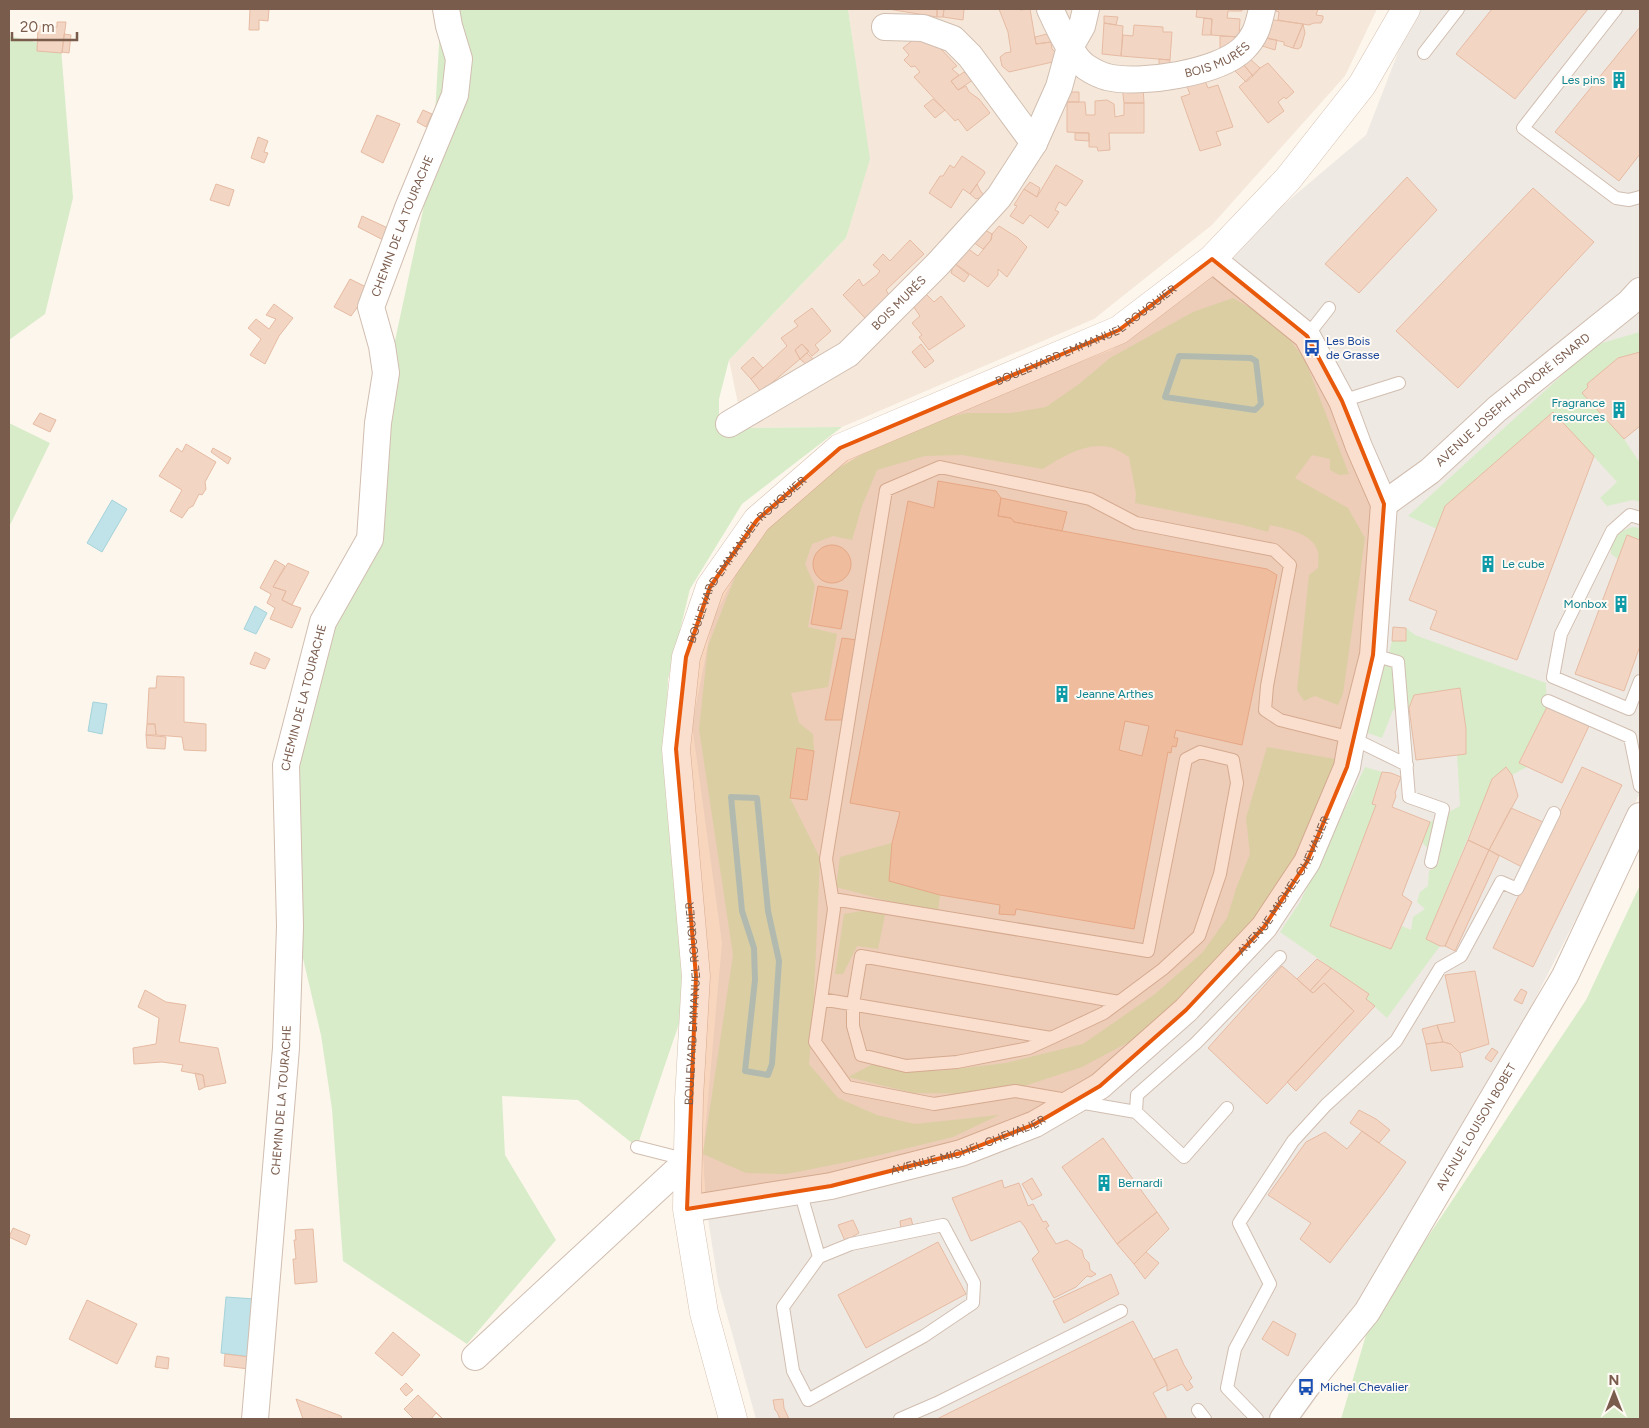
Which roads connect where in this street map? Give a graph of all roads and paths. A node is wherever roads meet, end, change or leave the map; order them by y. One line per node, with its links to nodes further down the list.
1 (446, 9): 48 (street, CHEMIN DE LA TOURACHE)
2 (1050, 9): 9 (street, BOIS MURÉS)
3 (1086, 9): 9 (street, BOIS MURÉS)
4 (1262, 9): 9 (street, BOIS MURÉS)
5 (1406, 9): 13 (street, BOULEVARD EMMANUEL ROUQUIER)
6 (1458, 9): 10 (lane)
7 (1616, 9): 12 (lane)
8 (885, 27): 11 (street)
9 (1070, 47): 11 (street, BOIS MURÉS)
10 (1424, 53)
11 (1034, 143): 19 (street, BOIS MURÉS)
12 (1640, 197)
13 (1212, 260): 16 (street, AVENUE MICHEL CHEVALIER); 42 (street, BOULEVARD EMMANUEL ROUQUIER)
14 (1637, 299): 20 (street, AVENUE JOSEPH HONORÉ ISNARD)
15 (1329, 308): 16 (lane)
16 (1307, 336): 18 (street, AVENUE MICHEL CHEVALIER)
17 (1400, 383): 18 (lane)
18 (1342, 401): 20 (street, AVENUE MICHEL CHEVALIER)
19 (729, 424)
20 (1384, 504): 22 (street, AVENUE MICHEL CHEVALIER)
21 (1640, 518): 25 (lane)
22 (1373, 655): 26 (street, AVENUE MICHEL CHEVALIER); 27 (lane)
23 (1640, 681): 25 (lane)
24 (1548, 701): 28 (lane)
25 (1636, 701)
26 (1352, 738): 27 (lane); 32 (lane); 38 (street, AVENUE MICHEL CHEVALIER)
27 (1407, 765): 31 (lane)
28 (1640, 786)
29 (1554, 813): 51 (lane)
30 (1640, 816): 52 (street, AVENUE LOUISON BOBET)
31 (1431, 862)
32 (833, 899): 34 (lane); 35 (lane)
33 (1280, 957): 40 (lane)
34 (822, 999): 36 (lane); 38 (lane)
35 (1119, 1002): 36 (lane); 37 (lane)
36 (853, 1004): 37 (lane); 37 (lane)
37 (1051, 1038)
38 (1074, 1101): 40 (lane); 43 (street, AVENUE MICHEL CHEVALIER)
39 (1227, 1108): 40 (lane)
40 (1136, 1112)
41 (637, 1147): 42 (lane)
42 (688, 1160): 44 (street, BOULEVARD EMMANUEL ROUQUIER); 47 (street)
43 (800, 1190): 44 (street, AVENUE MICHEL CHEVALIER); 45 (lane)
44 (687, 1209): 49 (street, BOULEVARD EMMANUEL ROUQUIER)
45 (819, 1257): 45 (lane)
46 (1121, 1311): 50 (lane)
47 (476, 1357)
48 (255, 1419)
49 (733, 1419)
50 (900, 1419)
51 (1257, 1419)
52 (1283, 1419)

